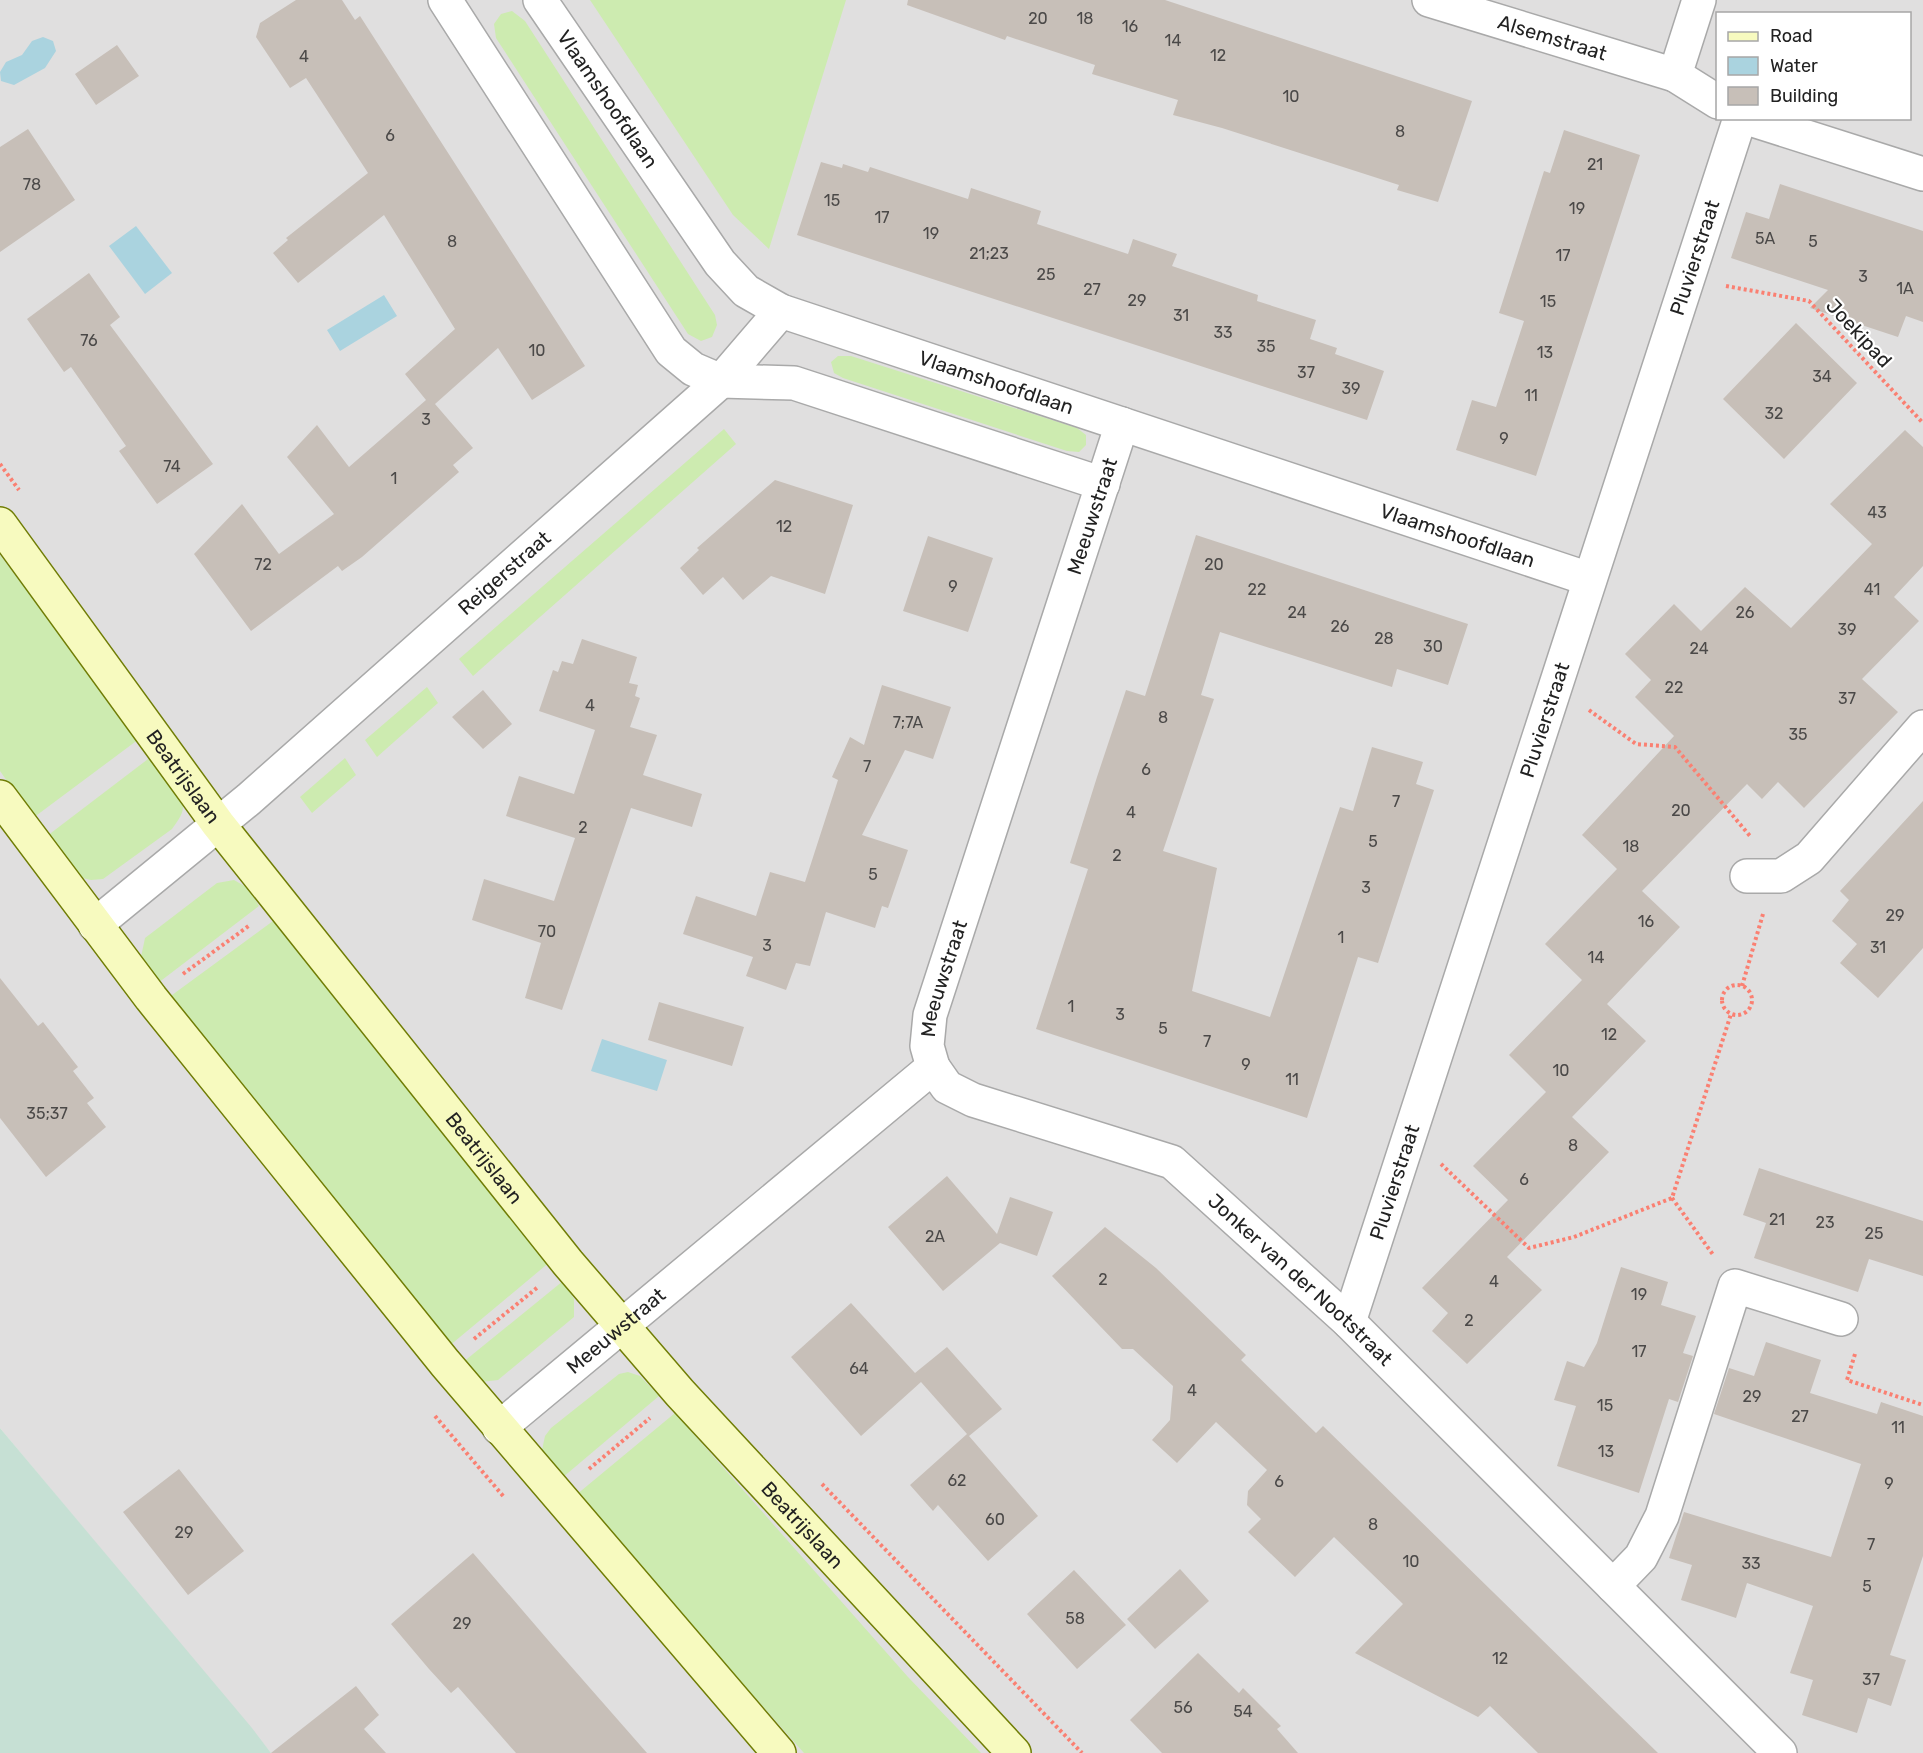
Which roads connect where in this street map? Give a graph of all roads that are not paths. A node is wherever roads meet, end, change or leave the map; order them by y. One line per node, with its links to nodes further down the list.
1 (445, 0): 11 (street)
2 (540, 0): 10 (street, Vlaamshoofdlaan)
3 (1429, 0): 5 (street, Alsemstraat)
4 (1699, 0): 5 (street)
5 (1675, 75): 6 (street)
6 (1716, 101)
7 (1739, 120): 15 (street, Pluvierstraat)
8 (1753, 120): 9 (street)
9 (1923, 174)
10 (781, 311): 11 (street, Reigerstraat); 12 (street, Vlaamshoofdlaan)
11 (721, 381): 13 (street); 18 (street, Reigerstraat)
12 (1122, 424): 13 (street, Meeuwstraat); 15 (street, Vlaamshoofdlaan)
13 (1103, 484): 21 (street, Meeuwstraat)
14 (0, 524): 18 (street, Beatrijslaan)
15 (1589, 579): 23 (street, Pluvierstraat)
16 (1923, 727): 19 (street)
17 (0, 797): 20 (street)
18 (218, 825): 20 (street, Reigerstraat); 24 (street, Beatrijslaan)
19 (1763, 876)
20 (95, 925): 25 (street)
21 (933, 1067): 23 (street, Jonker van der Nootstraat); 24 (street, Meeuwstraat)
22 (1841, 1319): 26 (street)
23 (1349, 1322): 26 (street, Jonker van der Nootstraat)
24 (622, 1328): 25 (street, Meeuwstraat); 28 (street, Beatrijslaan)
25 (499, 1428): 27 (street)
26 (1613, 1586): 29 (street, Jonker van der Nootstraat)
27 (779, 1753)
28 (1014, 1753)
29 (1780, 1753)

